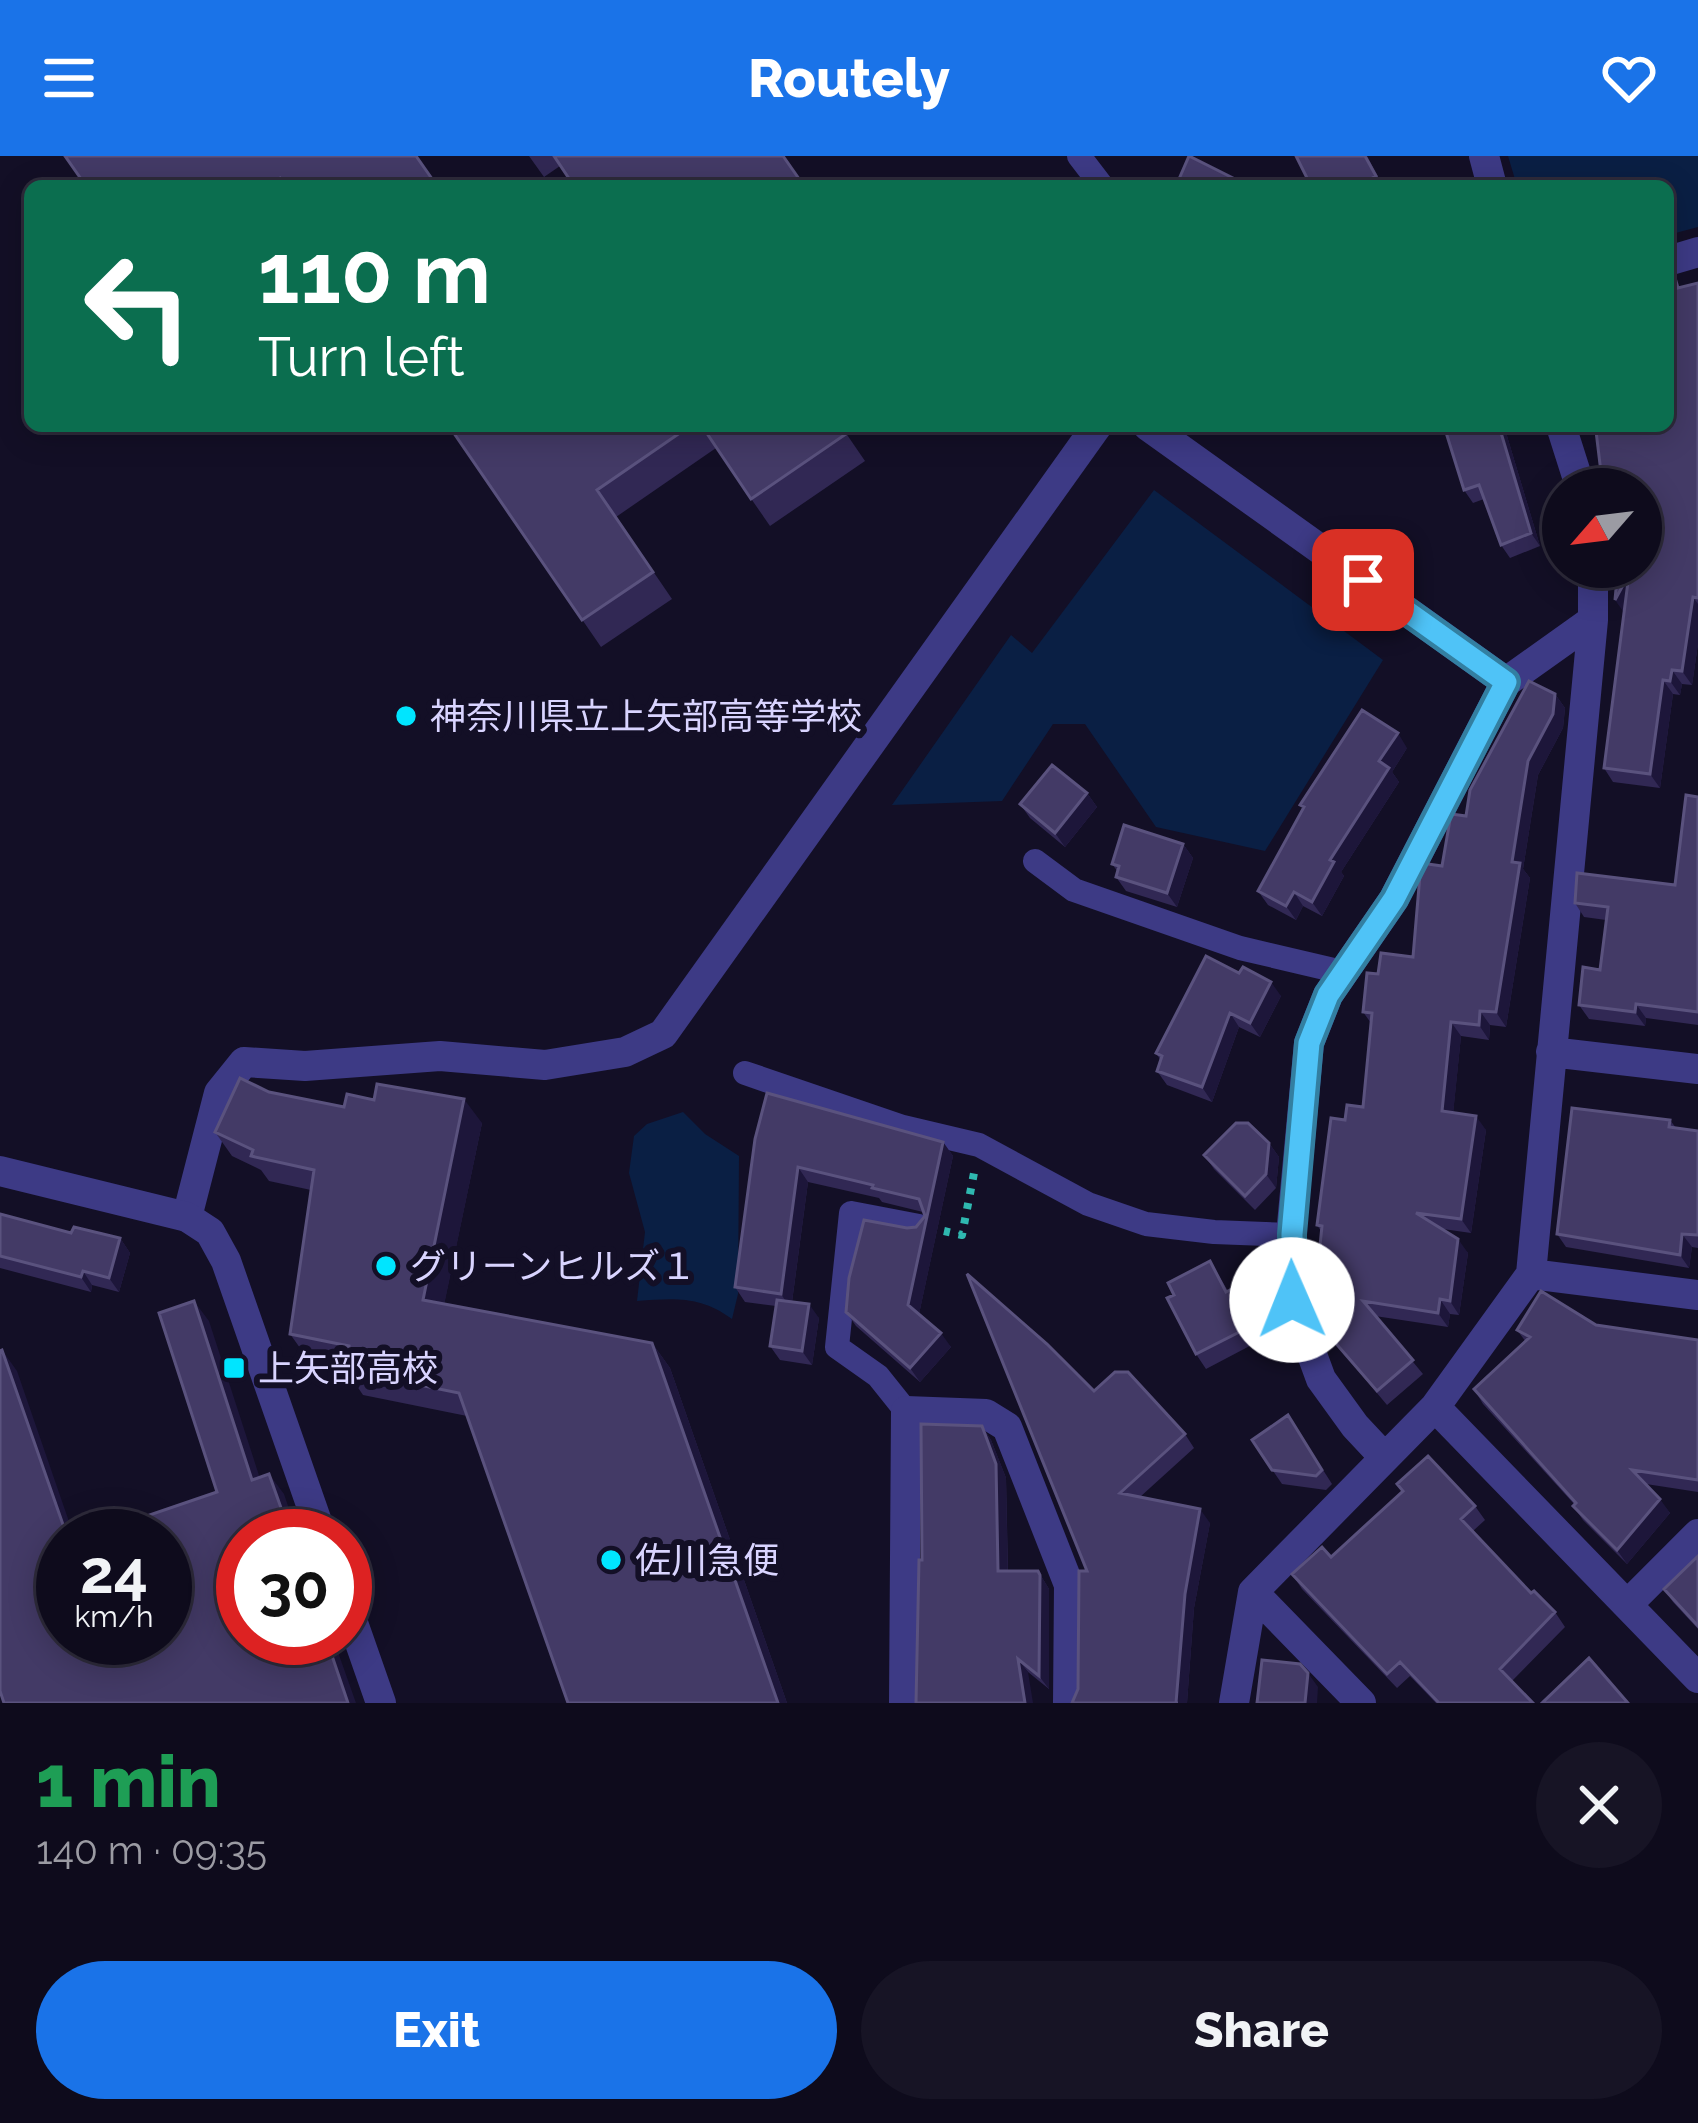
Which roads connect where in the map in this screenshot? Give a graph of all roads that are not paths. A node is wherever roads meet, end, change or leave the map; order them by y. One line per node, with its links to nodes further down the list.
1 (1079, 156): 2 (lane)
2 (1097, 180)
3 (1093, 432): 16 (street)
4 (1156, 432): 9 (street)
5 (1563, 432): 6 (street)
6 (1574, 468)
7 (1594, 588): 8 (street)
8 (1594, 620): 9 (street); 12 (street)
9 (1506, 682): 11 (street)
10 (1035, 861): 11 (lane)
11 (1342, 972): 18 (street)
12 (1551, 1052): 13 (street); 19 (street)
13 (1698, 1069)
14 (745, 1073): 18 (lane)
15 (0, 1171): 16 (street)
16 (187, 1216): 24 (street)
17 (920, 1226): 22 (lane)
18 (1292, 1234): 23 (street)
19 (1531, 1274): 20 (street); 21 (street)
20 (1698, 1295)
21 (1435, 1407): 23 (street); 27 (street)
22 (906, 1411): 31 (street); 32 (street)
23 (1384, 1457): 26 (street)
24 (313, 1509)
25 (1698, 1534): 27 (street)
26 (1252, 1592): 33 (street); 34 (street)
27 (1628, 1604): 29 (street)
28 (368, 1665): 30 (street)
29 (1698, 1678)
30 (381, 1703)
31 (904, 1703)
32 (1068, 1703)
33 (1234, 1703)
34 (1361, 1703)

